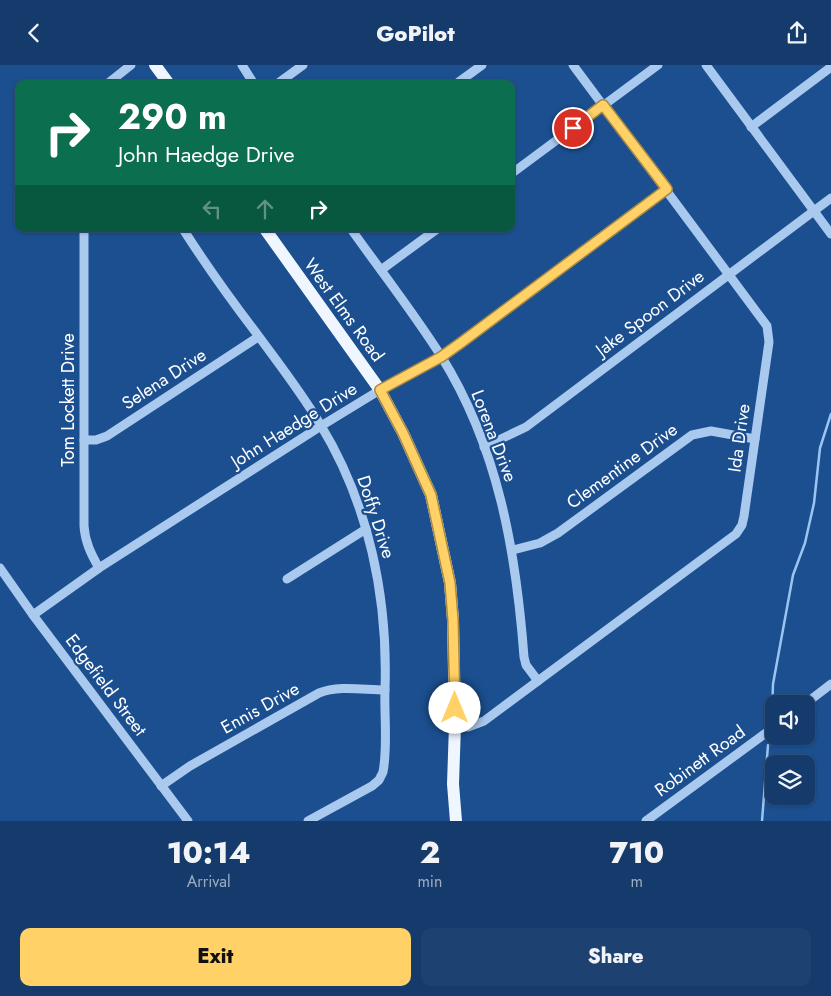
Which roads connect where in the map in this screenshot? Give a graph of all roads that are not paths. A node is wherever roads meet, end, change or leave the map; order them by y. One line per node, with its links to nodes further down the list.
1 (131, 65): 10 (street)
2 (155, 65): 11 (main road)
3 (242, 65): 12 (street)
4 (303, 65): 13 (street)
5 (482, 65): 14 (street)
6 (573, 65): 15 (street, Ida Drive)
7 (658, 65): 15 (street)
8 (706, 65): 16 (street)
9 (831, 67): 16 (street)
10 (112, 80)
11 (166, 80)
12 (251, 80)
13 (282, 80)
14 (461, 80)
15 (603, 105): 17 (street); 18 (street, Ida Drive)
16 (751, 127): 20 (street)
17 (515, 171)
18 (667, 189): 28 (street, Ida Drive); 30 (street, John Haedge Drive)
19 (831, 198): 20 (street, Jake Spoon Drive)
20 (813, 211): 26 (street); 28 (street, Jake Spoon Drive)
21 (84, 232): 34 (street, Tom Lockett Drive)
22 (185, 232): 29 (street, Doffy Drive)
23 (267, 232): 31 (main road, West Elms Road)
24 (353, 232): 27 (street, Lorena Drive)
25 (433, 232): 27 (street)
26 (831, 234)
27 (381, 271): 30 (street, Lorena Drive)
28 (729, 274): 33 (street, Ida Drive); 35 (street, Jake Spoon Drive)
29 (258, 337): 32 (street, Doffy Drive); 34 (street, Selena Drive)
30 (441, 357): 31 (street, John Haedge Drive); 35 (street, Lorena Drive)
31 (380, 390): 32 (street, John Haedge Drive); 46 (main road, West Elms Road)
32 (322, 426): 36 (street, Doffy Drive); 39 (street, John Haedge Drive)
33 (755, 439): 37 (street, Clementine Drive); 42 (street, Ida Drive)
34 (84, 440): 39 (street, Tom Lockett Drive)
35 (484, 447): 37 (street, Lorena Drive)
36 (366, 529): 40 (street); 44 (street, Doffy Drive)
37 (513, 550): 42 (street, Lorena Drive)
38 (0, 568): 41 (street, Edgefield Street)
39 (99, 568): 41 (street, John Haedge Drive)
40 (287, 579)
41 (33, 615): 48 (street, Edgefield Street)
42 (538, 681): 46 (street, Ida Drive)
43 (831, 684): 45 (street)
44 (385, 690): 48 (street, Ennis Drive); 50 (street, Doffy Drive)
45 (815, 696)
46 (455, 725): 51 (main road, West Elms Road)
47 (765, 734): 52 (street, Robinett Road)
48 (161, 786): 49 (street, Edgefield Street)
49 (188, 821)
50 (308, 821)
51 (456, 821)
52 (646, 821)

